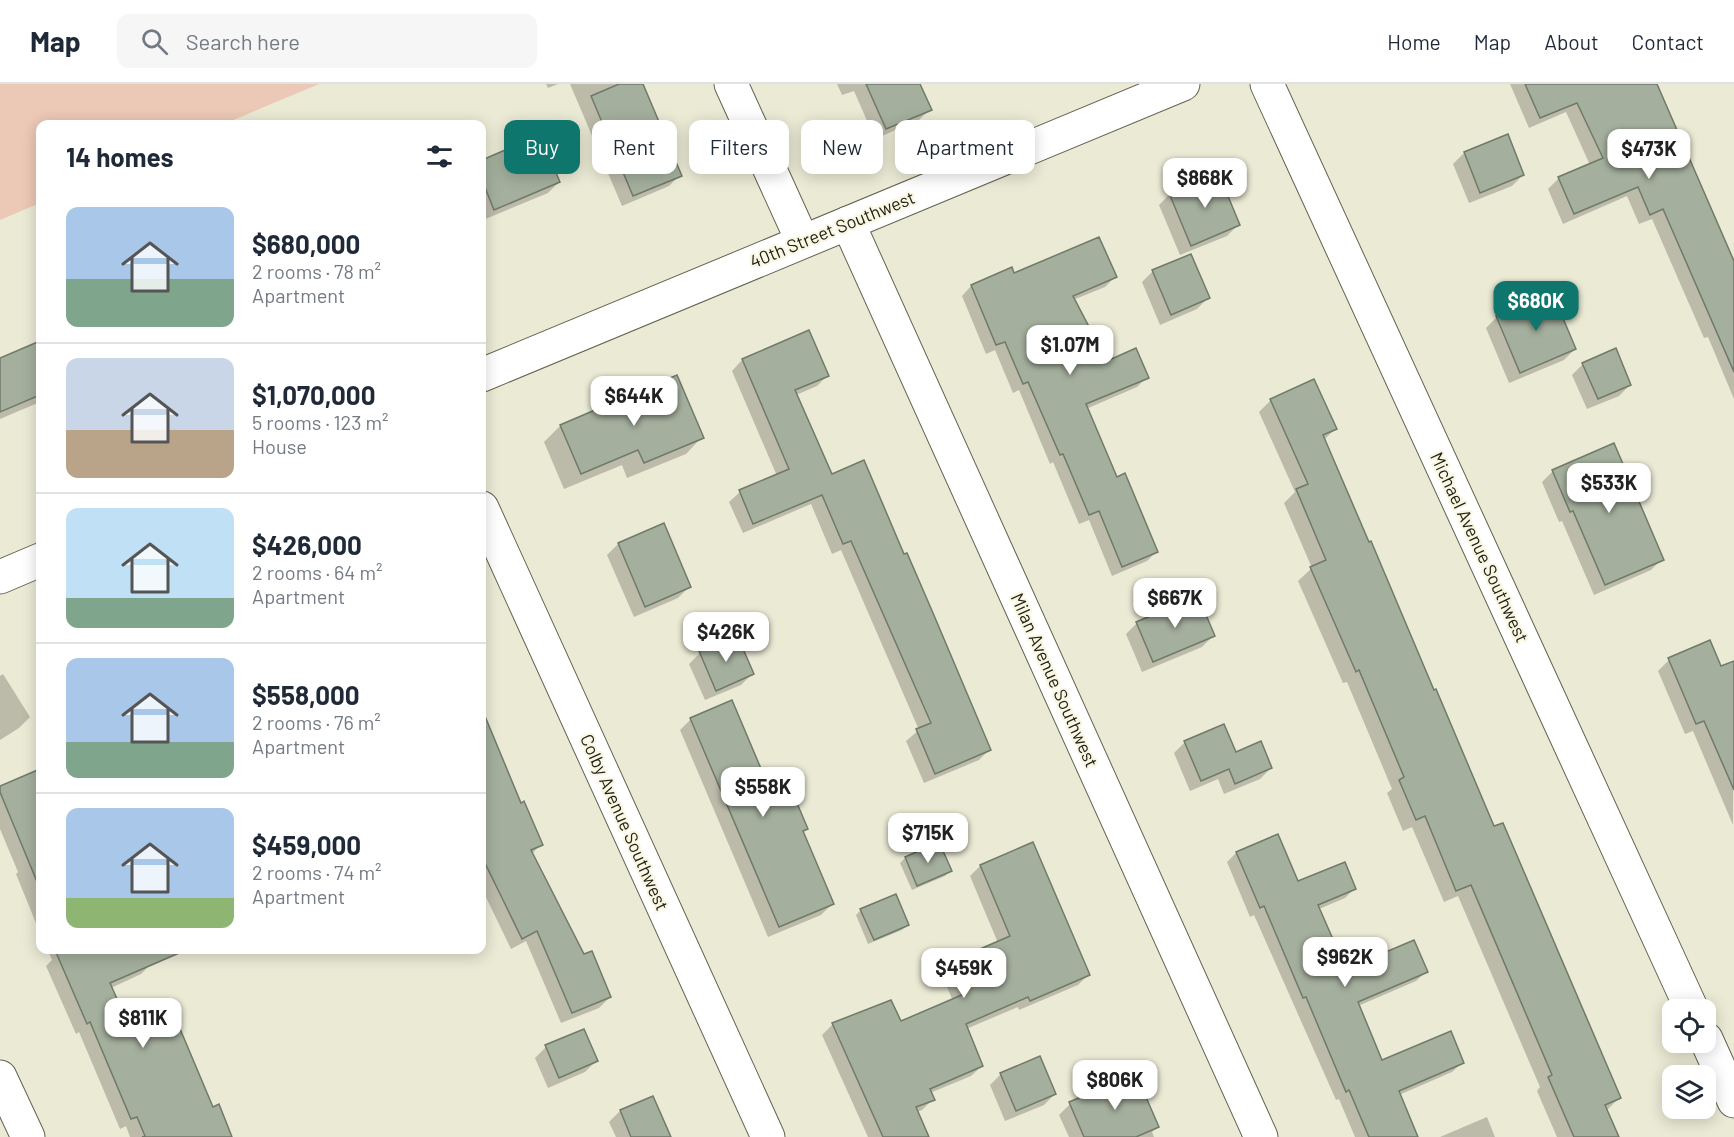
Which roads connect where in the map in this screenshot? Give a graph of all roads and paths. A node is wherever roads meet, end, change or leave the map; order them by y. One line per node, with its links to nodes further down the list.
1 (731, 84): 5 (street)
2 (1183, 84): 4 (street, 40th Street Southwest)
3 (1267, 84): 10 (street, Michael Avenue Southwest)
4 (848, 223): 5 (street, 40th Street Southwest); 16 (street, Milan Avenue Southwest)
5 (802, 240): 6 (street, 40th Street Southwest)
6 (486, 373)
7 (486, 517): 15 (street, Colby Avenue Southwest)
8 (36, 562): 9 (street)
9 (0, 577)
10 (1687, 999)
11 (1712, 1053): 13 (street)
12 (0, 1077): 14 (street)
13 (1734, 1101)
14 (28, 1137)
15 (768, 1137)
16 (1261, 1137)

